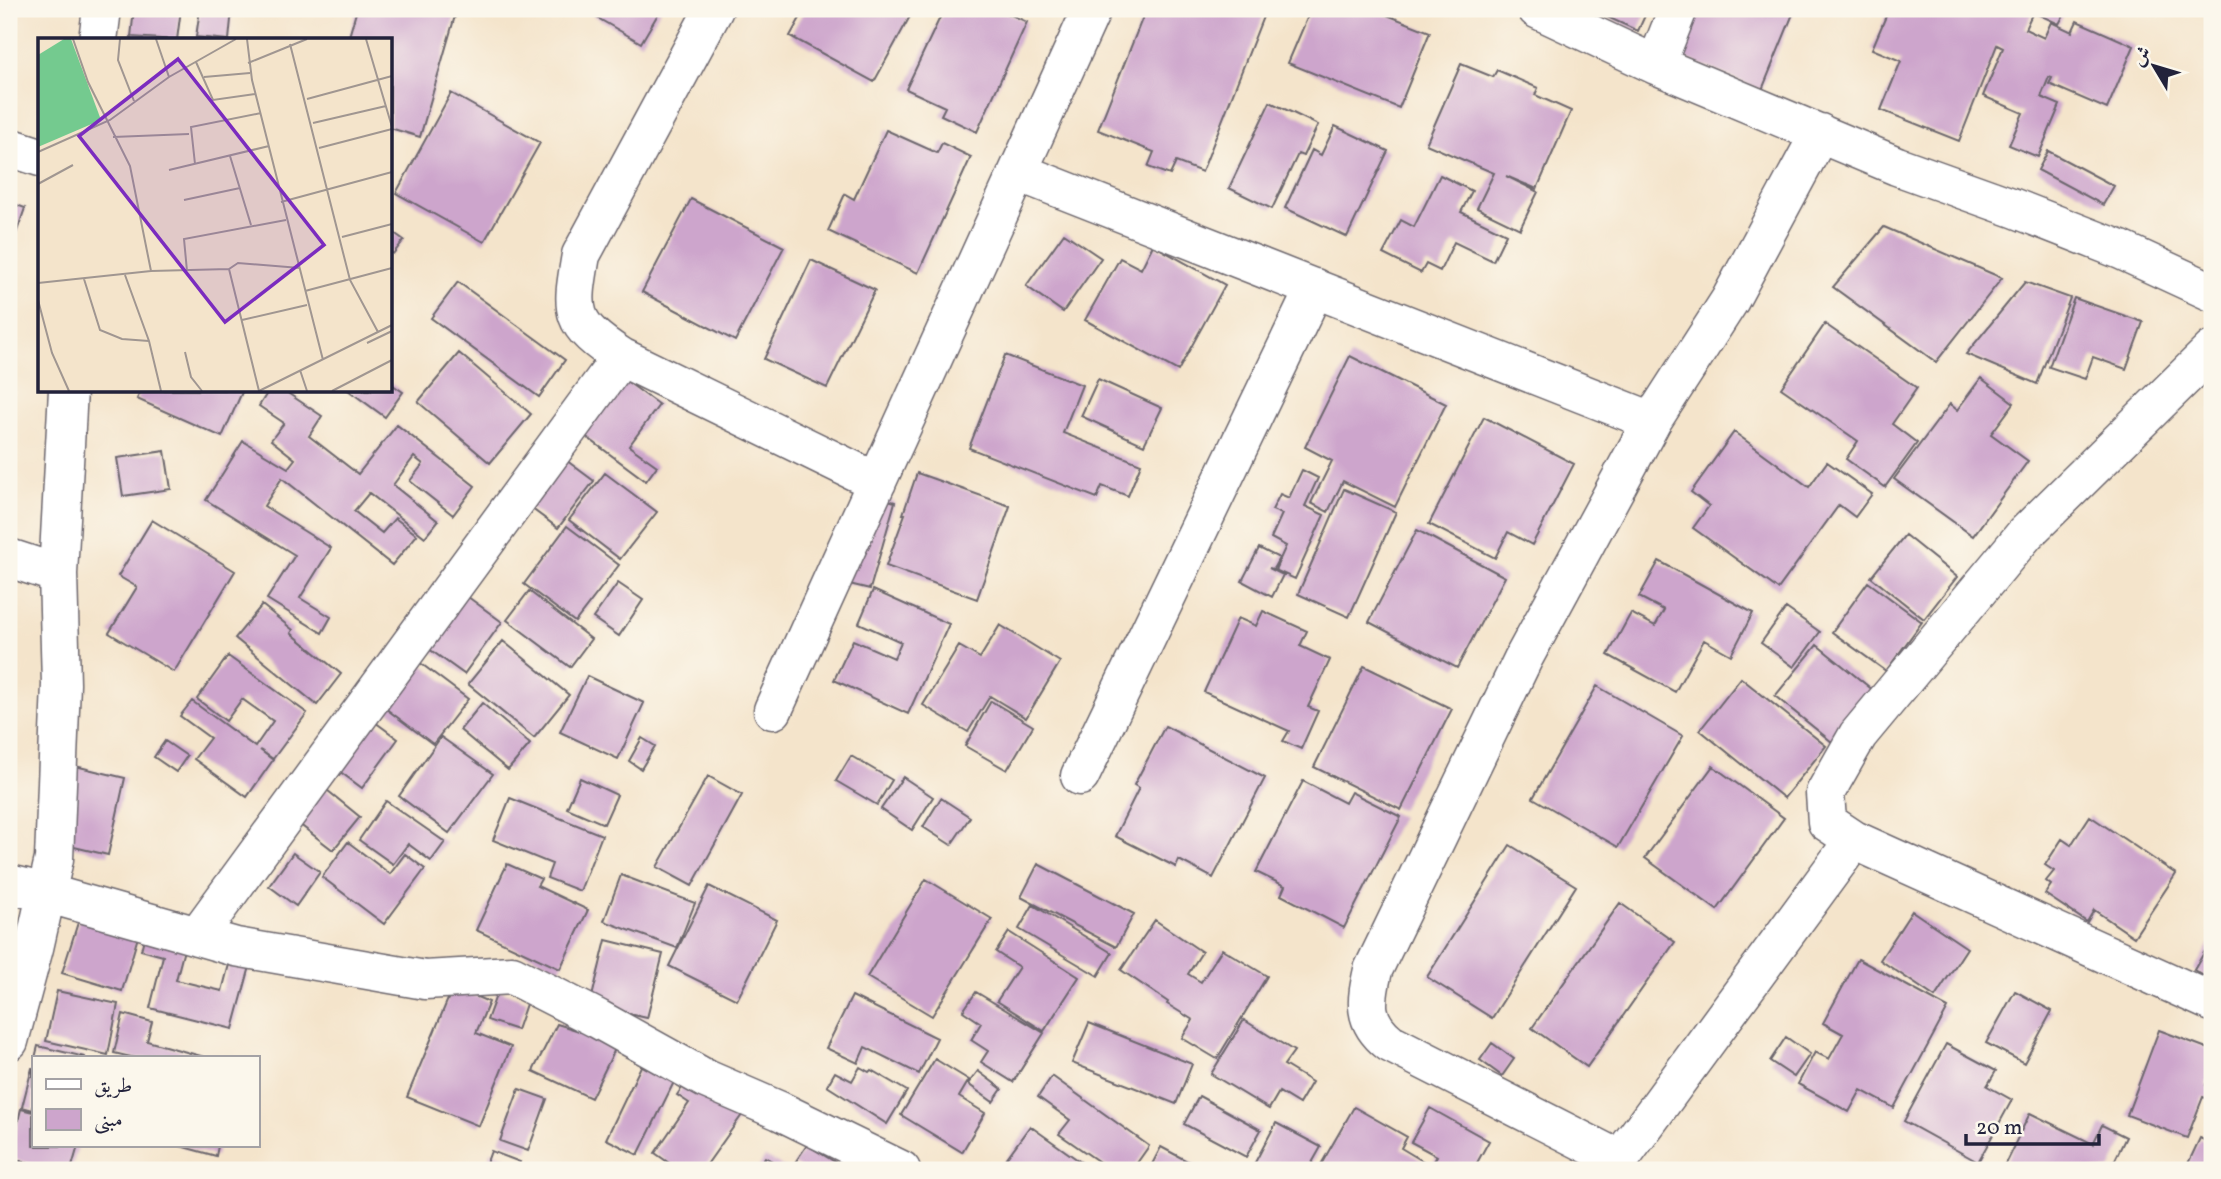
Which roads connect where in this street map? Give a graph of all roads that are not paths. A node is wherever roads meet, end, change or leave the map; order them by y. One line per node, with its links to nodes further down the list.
1 (102, 9): 6 (street)
2 (714, 9): 15 (street)
3 (1092, 9): 11 (street)
4 (1537, 9): 7 (street)
5 (1678, 9): 7 (street)
6 (98, 38)
7 (1656, 65): 8 (street)
8 (1820, 133): 13 (street); 17 (street)
9 (9, 147): 10 (street)
10 (38, 156)
11 (1018, 172): 12 (street); 18 (street)
12 (1315, 288): 17 (street); 22 (street)
13 (2212, 292)
14 (2212, 350): 23 (street)
15 (621, 357): 18 (street); 26 (street)
16 (68, 392): 20 (street)
17 (1652, 421): 29 (street)
18 (877, 482): 21 (street)
19 (9, 558): 20 (street)
20 (58, 574): 25 (street)
21 (773, 710)
22 (1080, 776)
23 (1854, 840): 27 (street); 29 (street)
24 (9, 884): 25 (street)
25 (46, 893): 26 (street); 28 (street)
26 (197, 936): 30 (street)
27 (2212, 1002)
28 (9, 1041)
29 (1616, 1165)
30 (901, 1170)

